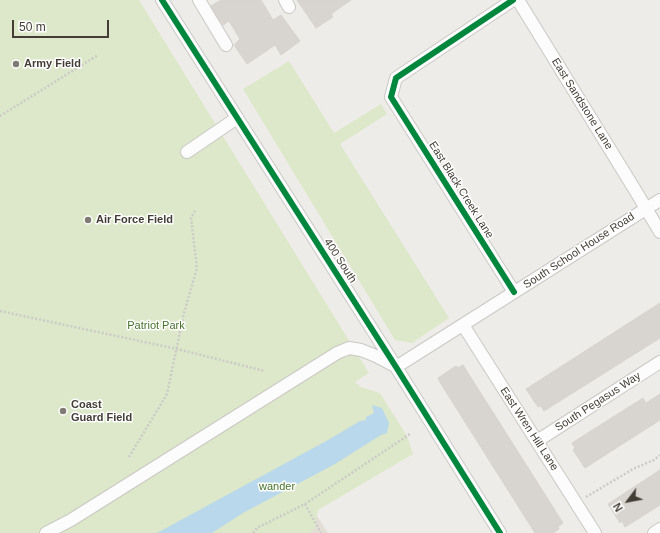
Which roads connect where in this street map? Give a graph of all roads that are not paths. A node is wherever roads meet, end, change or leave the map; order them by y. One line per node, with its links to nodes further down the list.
1 (162, 0): 6 (street, 400 South)
2 (199, 0): 5 (street)
3 (513, 0): 11 (street, East Black Creek Lane)
4 (518, 0): 9 (street, East Sandstone Lane)
5 (226, 44)
6 (237, 118): 7 (street); 14 (street, 400 South)
7 (187, 152)
8 (660, 200): 9 (street, South School House Road)
9 (646, 208): 10 (street, East Sandstone Lane); 11 (street, South School House Road)
10 (660, 232)
11 (514, 292): 12 (street, South School House Road)
12 (463, 325): 14 (street, South School House Road); 15 (street, East Wren Hill Lane)
13 (660, 362): 15 (street, South Pegasus Way)
14 (396, 367): 17 (street); 18 (street, 400 South)
15 (537, 442): 19 (street, East Wren Hill Lane)
16 (660, 529): 20 (street)
17 (46, 533)
18 (500, 533)
19 (595, 533)
20 (654, 533)

